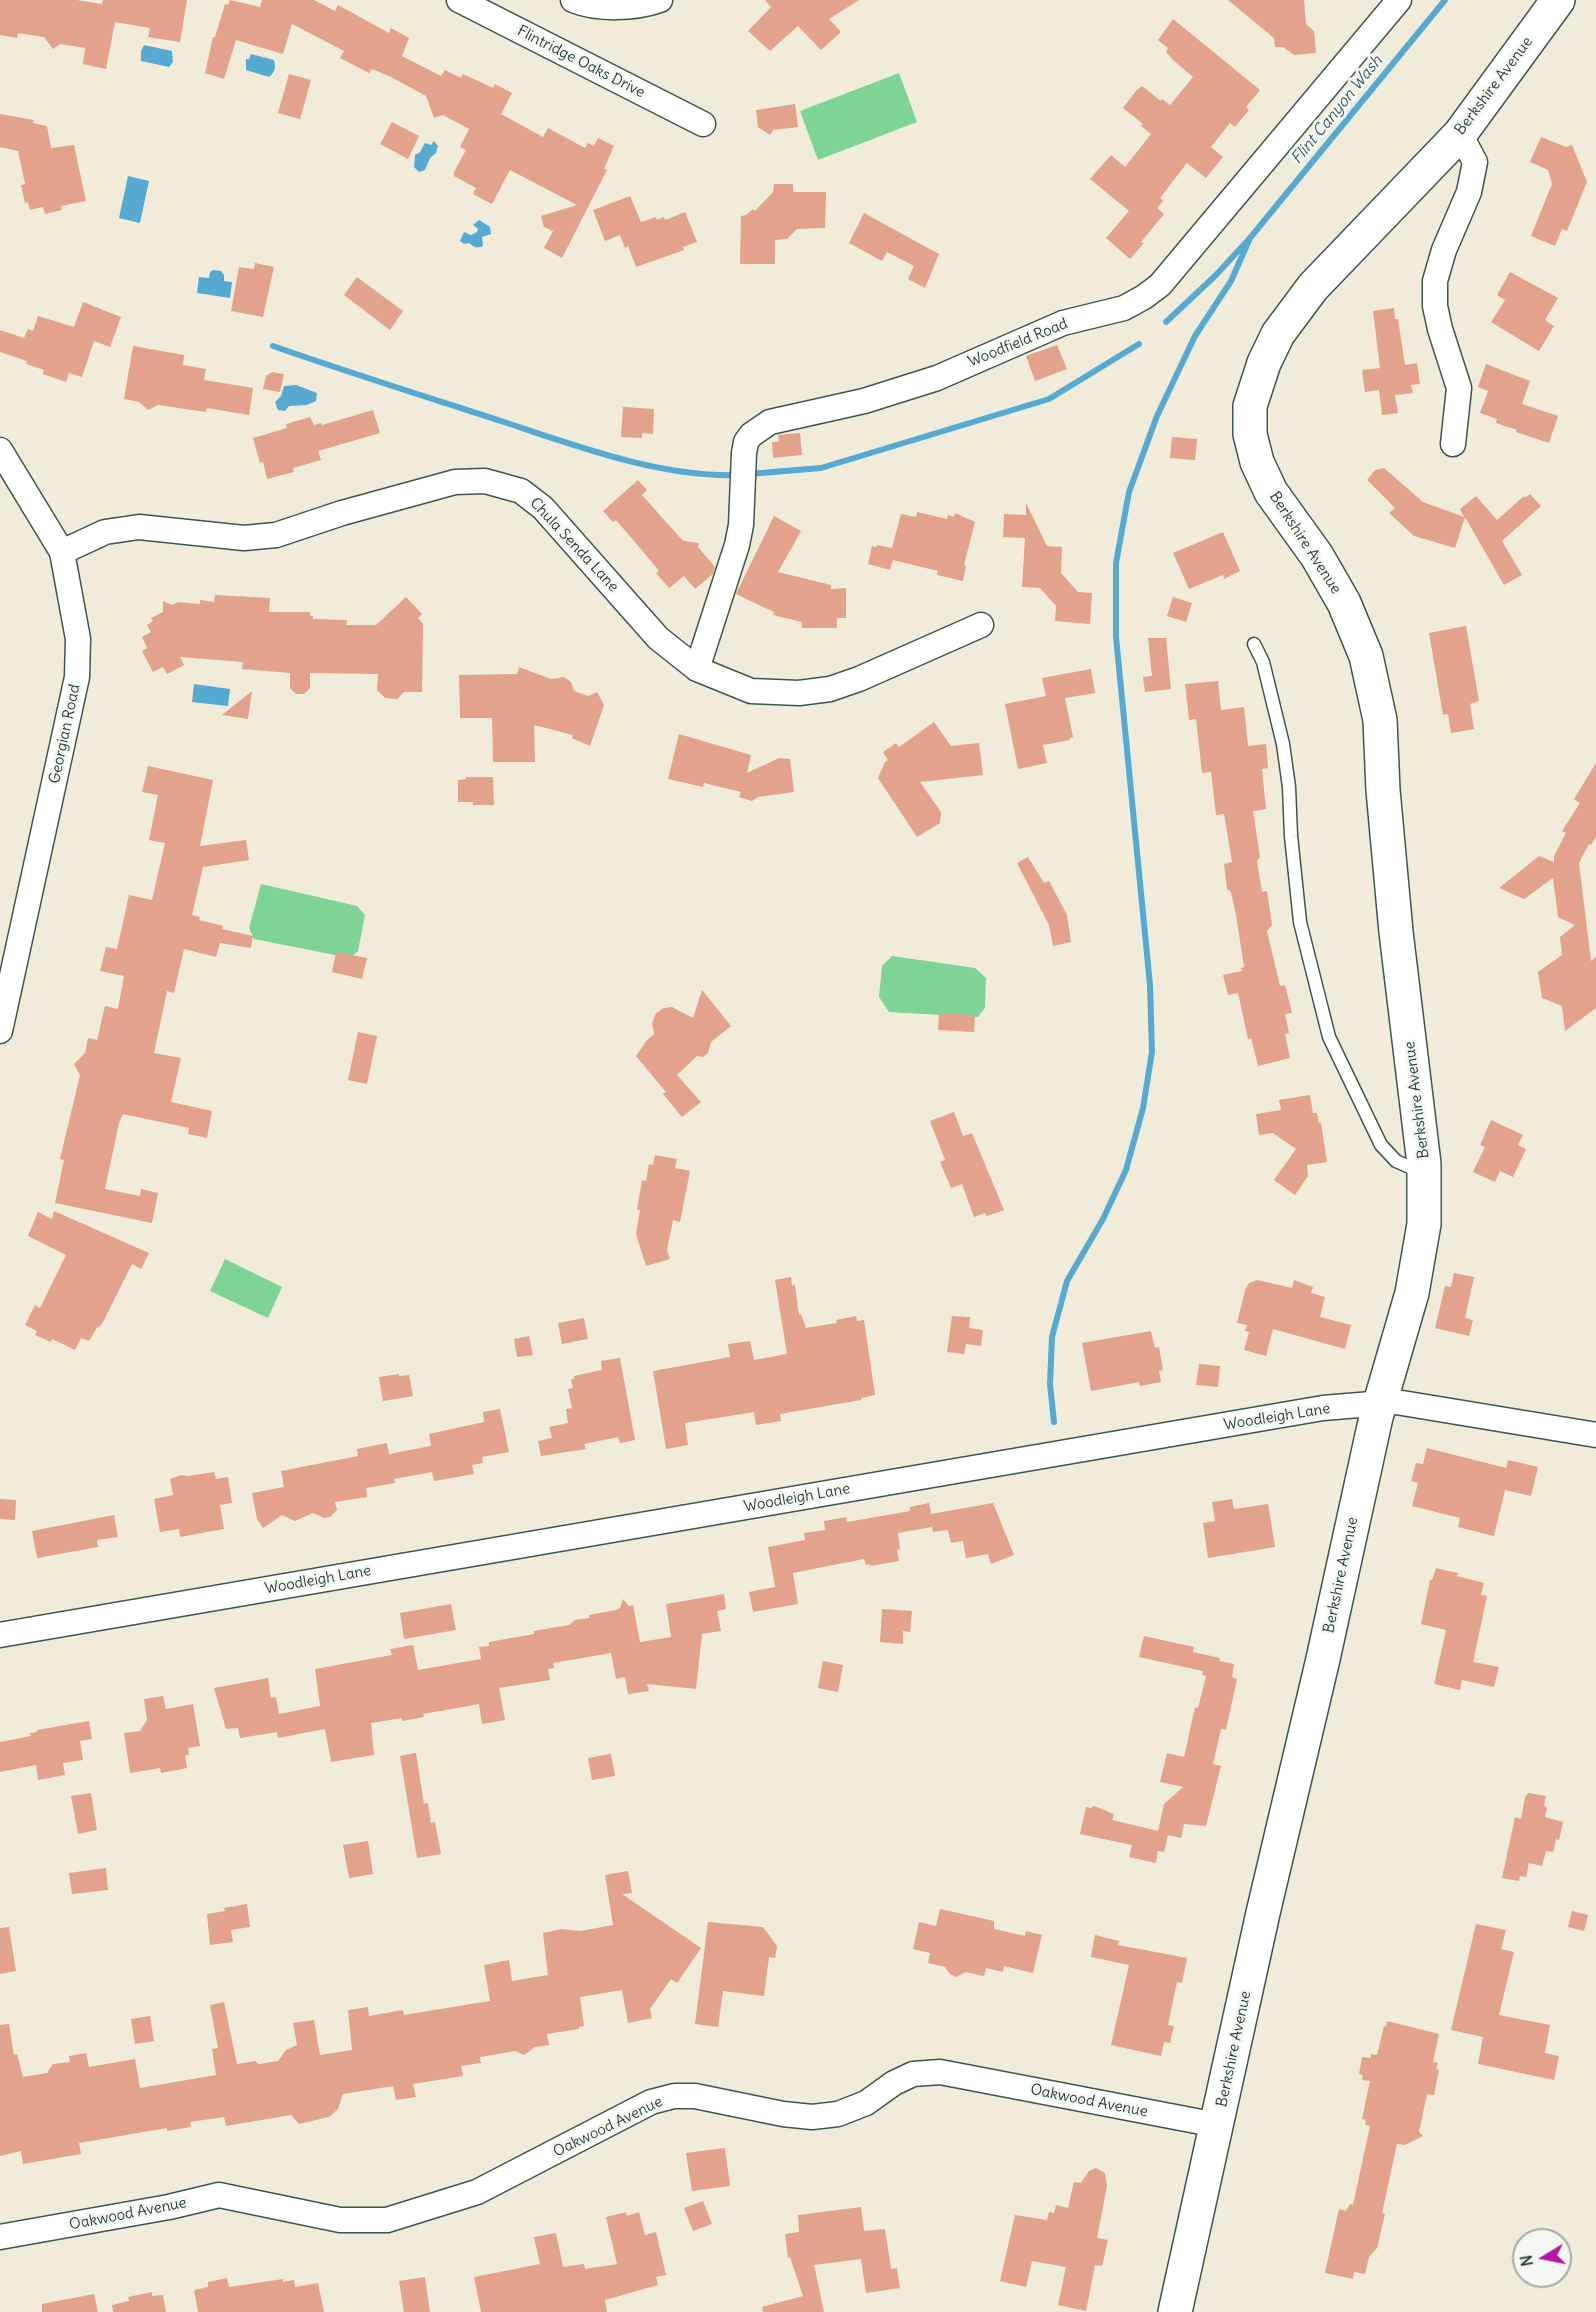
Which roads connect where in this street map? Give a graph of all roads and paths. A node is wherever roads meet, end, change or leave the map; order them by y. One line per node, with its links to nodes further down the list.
1 (459, 0): 6 (street, Flintridge Oaks Drive)
2 (573, 0): 3 (street)
3 (660, 0)
4 (1399, 0): 13 (street, Woodfield Road)
5 (1558, 0): 7 (street, Berkshire Avenue)
6 (703, 124)
7 (1460, 134): 8 (street); 16 (street, Berkshire Avenue)
8 (1453, 444)
9 (0, 450): 10 (street, Georgian Road)
10 (62, 552): 13 (street, Chula Senda Lane); 14 (street, Georgian Road)
11 (981, 625): 13 (street, Chula Senda Lane)
12 (1254, 645): 16 (lane)
13 (697, 669)
14 (3, 1005): 15 (street, Georgian Road)
15 (0, 1031)
16 (1425, 1174): 17 (street, Berkshire Avenue)
17 (1379, 1402): 18 (street, Woodleigh Lane); 19 (street, Woodleigh Lane); 20 (street, Berkshire Avenue)
18 (1596, 1435)
19 (0, 1635)
20 (1217, 2125): 21 (street, Oakwood Avenue); 22 (street, Berkshire Avenue)
21 (0, 2237)
22 (1175, 2312)

